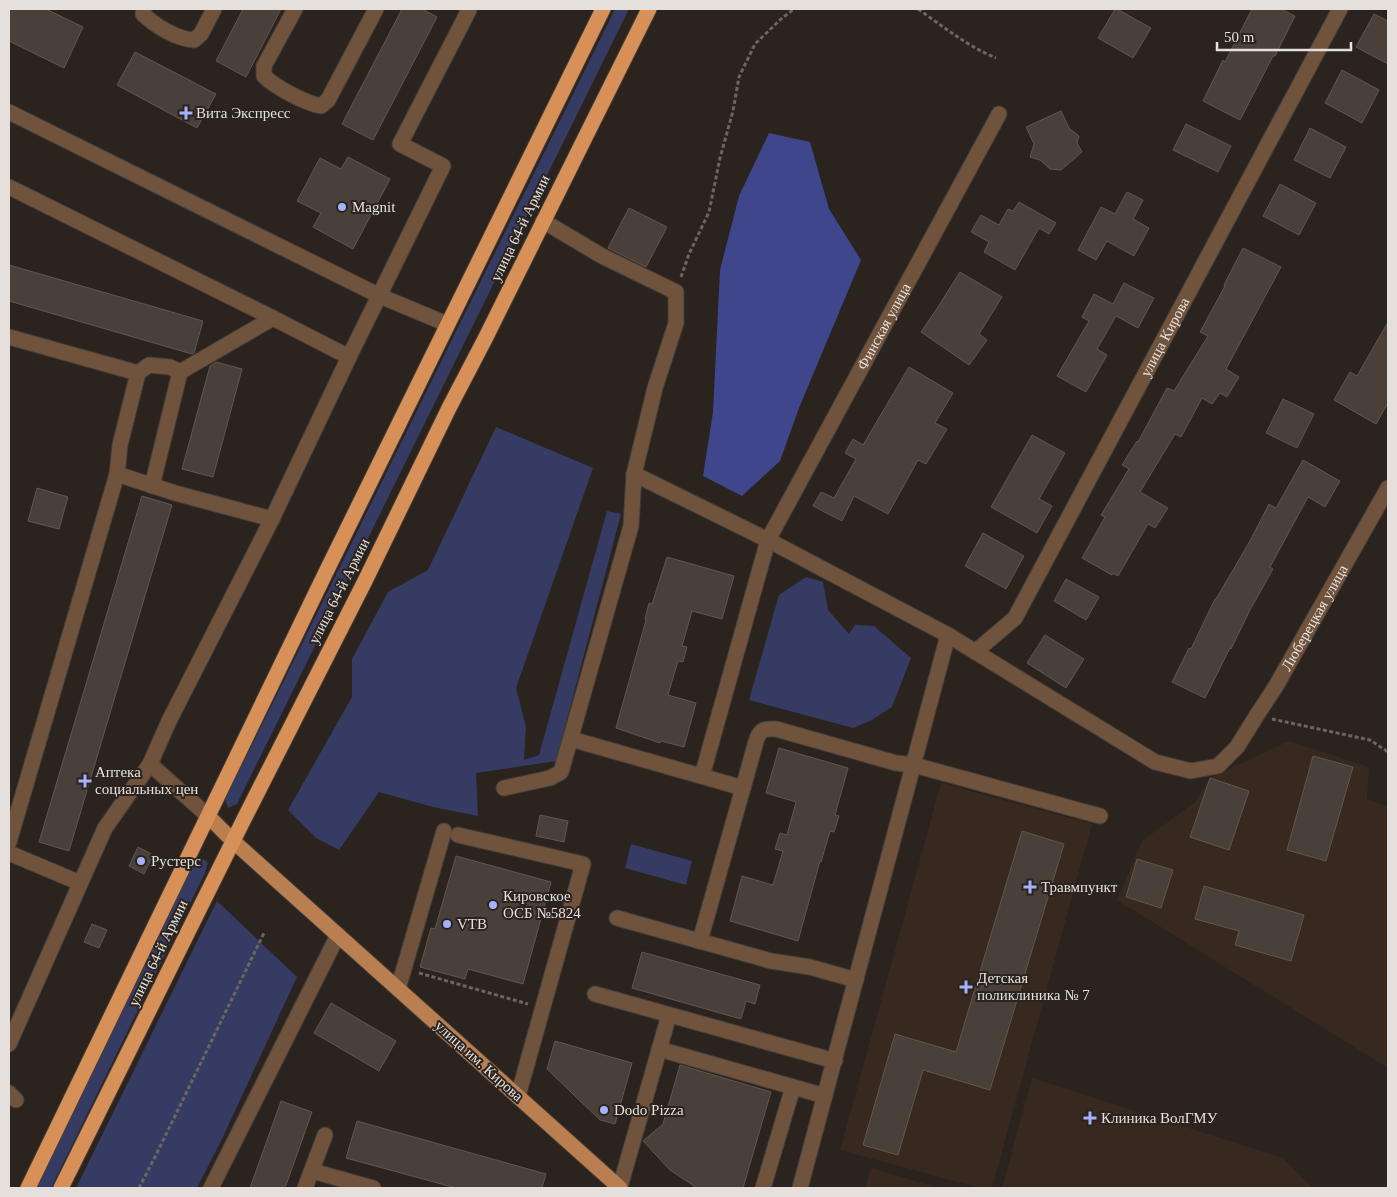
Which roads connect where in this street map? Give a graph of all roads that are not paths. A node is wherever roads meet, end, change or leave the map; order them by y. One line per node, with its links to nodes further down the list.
1 (144, 9): 2 (street)
2 (214, 9)
3 (295, 9): 4 (street)
4 (376, 9)
5 (467, 9): 13 (street)
6 (603, 9): 15 (highway, улица 64-й Армии)
7 (649, 9): 12 (highway, улица 64-й Армии)
8 (1340, 9): 27 (street, улица Кирова)
9 (9, 112): 13 (street)
10 (999, 114): 25 (street, Финская улица)
11 (9, 187): 14 (street)
12 (543, 221): 21 (street); 36 (highway, улица 64-й Армии)
13 (380, 296): 15 (street); 17 (street)
14 (273, 318): 17 (street); 18 (street)
15 (447, 324): 34 (highway, улица 64-й Армии)
16 (9, 337): 19 (street)
17 (349, 357): 24 (street)
18 (180, 372): 19 (street); 22 (street)
19 (138, 373): 20 (street)
20 (117, 474): 22 (street); 37 (street)
21 (634, 474): 25 (street, Люберецкая улица); 28 (street)
22 (152, 486): 24 (street)
23 (1388, 488): 27 (street, Люберецкая улица)
24 (272, 519): 29 (street)
25 (768, 540): 26 (street, Люберецкая улица); 31 (street, Финская улица)
26 (948, 635): 27 (street, Люберецкая улица); 30 (street)
27 (975, 652)
28 (571, 739): 31 (street); 32 (street)
29 (150, 764): 34 (street); 39 (street)
30 (914, 765): 33 (street); 35 (street); 43 (street)
31 (702, 776): 33 (street)
32 (504, 788)
33 (743, 788): 42 (street)
34 (208, 816): 36 (main road, улица им. Кирова); 55 (highway, улица 64-й Армии)
35 (1100, 816)
36 (233, 841): 41 (main road, улица им. Кирова); 56 (highway, улица 64-й Армии)
37 (9, 842)
38 (9, 853): 39 (street)
39 (80, 883): 47 (street)
40 (617, 918): 42 (street)
41 (338, 935): 44 (main road, улица им. Кирова); 57 (street)
42 (700, 941): 43 (street)
43 (856, 980): 49 (street)
44 (398, 989): 51 (main road, улица им. Кирова); 51 (street)
45 (595, 994): 46 (street)
46 (669, 1015): 48 (street); 49 (street)
47 (9, 1044)
48 (659, 1049): 50 (street); 60 (street)
49 (834, 1061): 52 (street)
50 (793, 1087): 52 (street); 61 (street)
51 (518, 1096): 60 (main road, улица им. Кирова)
52 (825, 1096): 62 (street)
53 (325, 1135): 54 (street)
54 (312, 1171): 58 (street); 59 (street)
55 (28, 1188)
56 (61, 1188)
57 (211, 1188)
58 (305, 1188)
59 (373, 1188)
60 (620, 1188)
61 (763, 1188)
62 (800, 1188)

